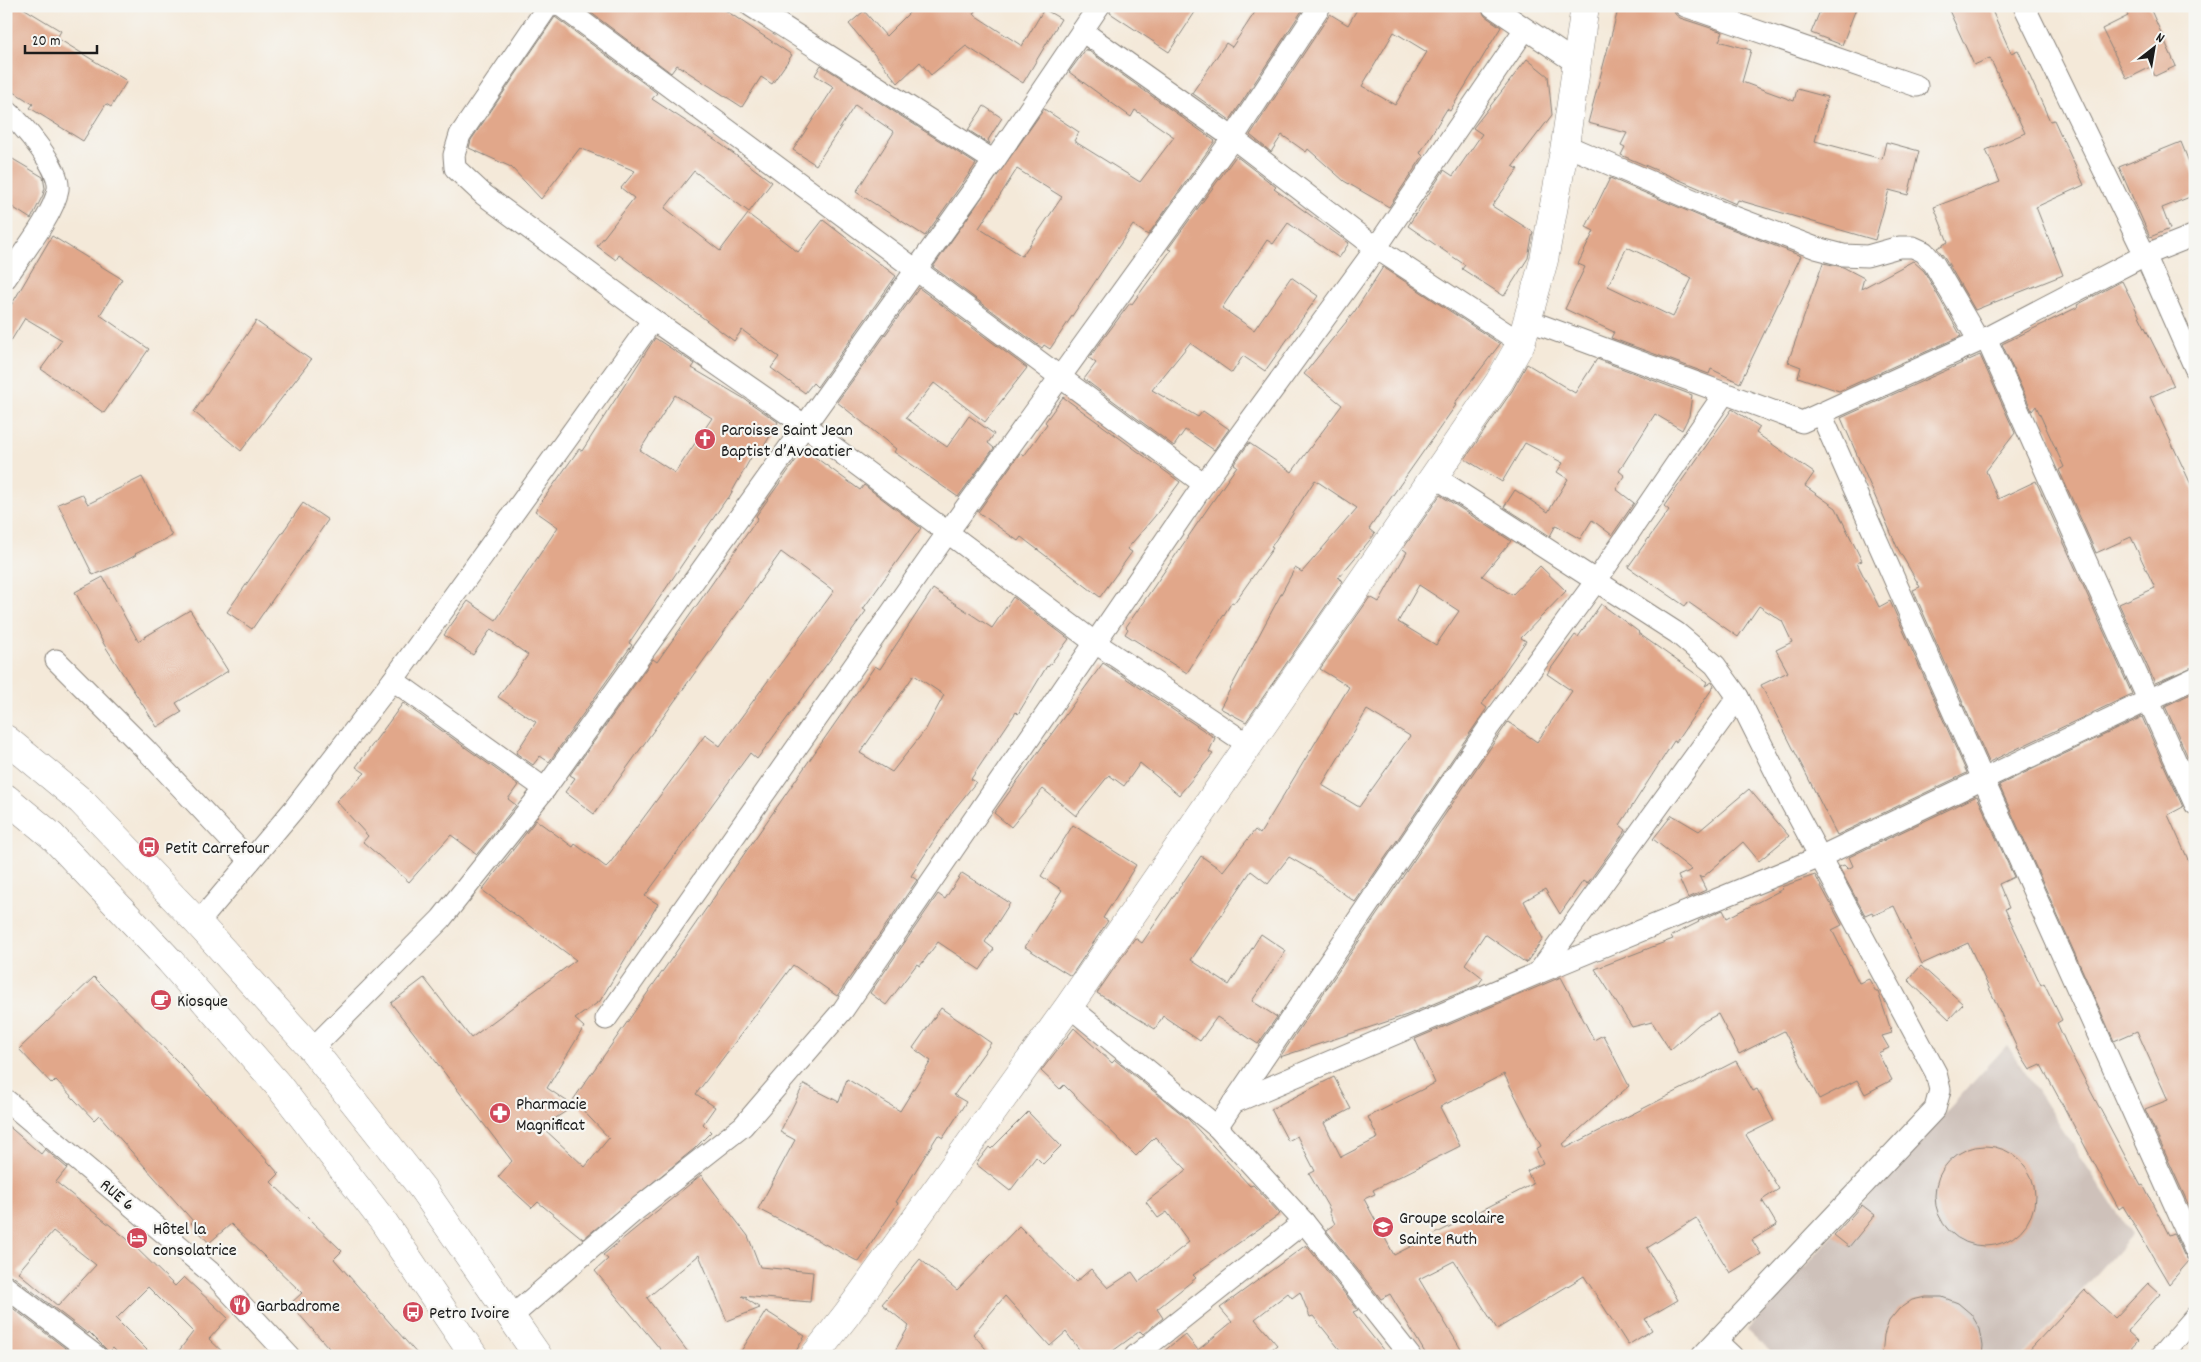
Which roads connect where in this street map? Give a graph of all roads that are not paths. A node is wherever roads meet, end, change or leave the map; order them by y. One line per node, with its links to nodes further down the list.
1 (548, 6): 23 (street)
2 (561, 6): 21 (street)
3 (752, 6): 17 (street)
4 (1100, 6): 11 (street)
5 (1320, 6): 15 (street)
6 (1492, 6): 10 (street)
7 (1585, 6): 12 (street)
8 (1685, 6): 13 (street)
9 (2024, 6): 20 (street)
10 (1524, 29): 12 (street); 19 (street)
11 (1082, 31): 15 (street); 17 (street)
12 (1576, 63): 16 (street)
13 (1917, 86)
14 (6, 110): 22 (street)
15 (1233, 138): 19 (street); 27 (street)
16 (1565, 145): 24 (street); 25 (street)
17 (994, 161): 21 (street)
18 (2195, 235): 20 (street)
19 (1376, 248): 24 (street); 32 (street)
20 (2145, 255): 25 (street); 26 (street)
21 (917, 269): 27 (street); 30 (street)
22 (6, 278)
23 (652, 320): 30 (street); 38 (street)
24 (1524, 331): 28 (street); 31 (street)
25 (1982, 340): 29 (street); 40 (street)
26 (2195, 368)
27 (1062, 377): 32 (street); 33 (street)
28 (1724, 394): 29 (street); 34 (street)
29 (1821, 414): 43 (street)
30 (804, 426): 33 (street); 44 (street)
31 (1435, 477): 34 (street); 42 (street)
32 (1204, 484): 35 (street)
33 (948, 532): 35 (street); 52 (street)
34 (1596, 581): 39 (street); 55 (street)
35 (1094, 642): 42 (street); 60 (street)
36 (56, 660): 48 (street)
37 (2195, 678): 40 (street)
38 (393, 680): 44 (street); 48 (street)
39 (1738, 697): 47 (street); 50 (street)
40 (2148, 700): 43 (street); 46 (street)
41 (6, 739): 49 (street)
42 (1249, 745): 51 (street)
43 (1983, 779): 47 (street); 58 (street)
44 (545, 789): 53 (street)
45 (6, 798): 65 (street)
46 (2195, 804)
47 (1820, 857): 50 (street); 62 (street)
48 (250, 862): 49 (street)
49 (198, 923): 53 (street)
50 (1538, 973): 55 (street)
51 (1068, 1006): 56 (street); 67 (street)
52 (606, 1019)
53 (312, 1049): 60 (street)
54 (6, 1100): 64 (street, RUE 6)
55 (1233, 1103): 56 (street)
56 (1217, 1127): 57 (street)
57 (1304, 1222): 68 (street); 69 (street)
58 (2195, 1250)
59 (6, 1287): 63 (street)
60 (511, 1317): 66 (street)
61 (2195, 1317): 70 (street)
62 (1717, 1351)
63 (96, 1356)
64 (289, 1356)
65 (474, 1356)
66 (538, 1356)
67 (814, 1356)
68 (1135, 1356)
69 (1410, 1356)
70 (2161, 1356)

